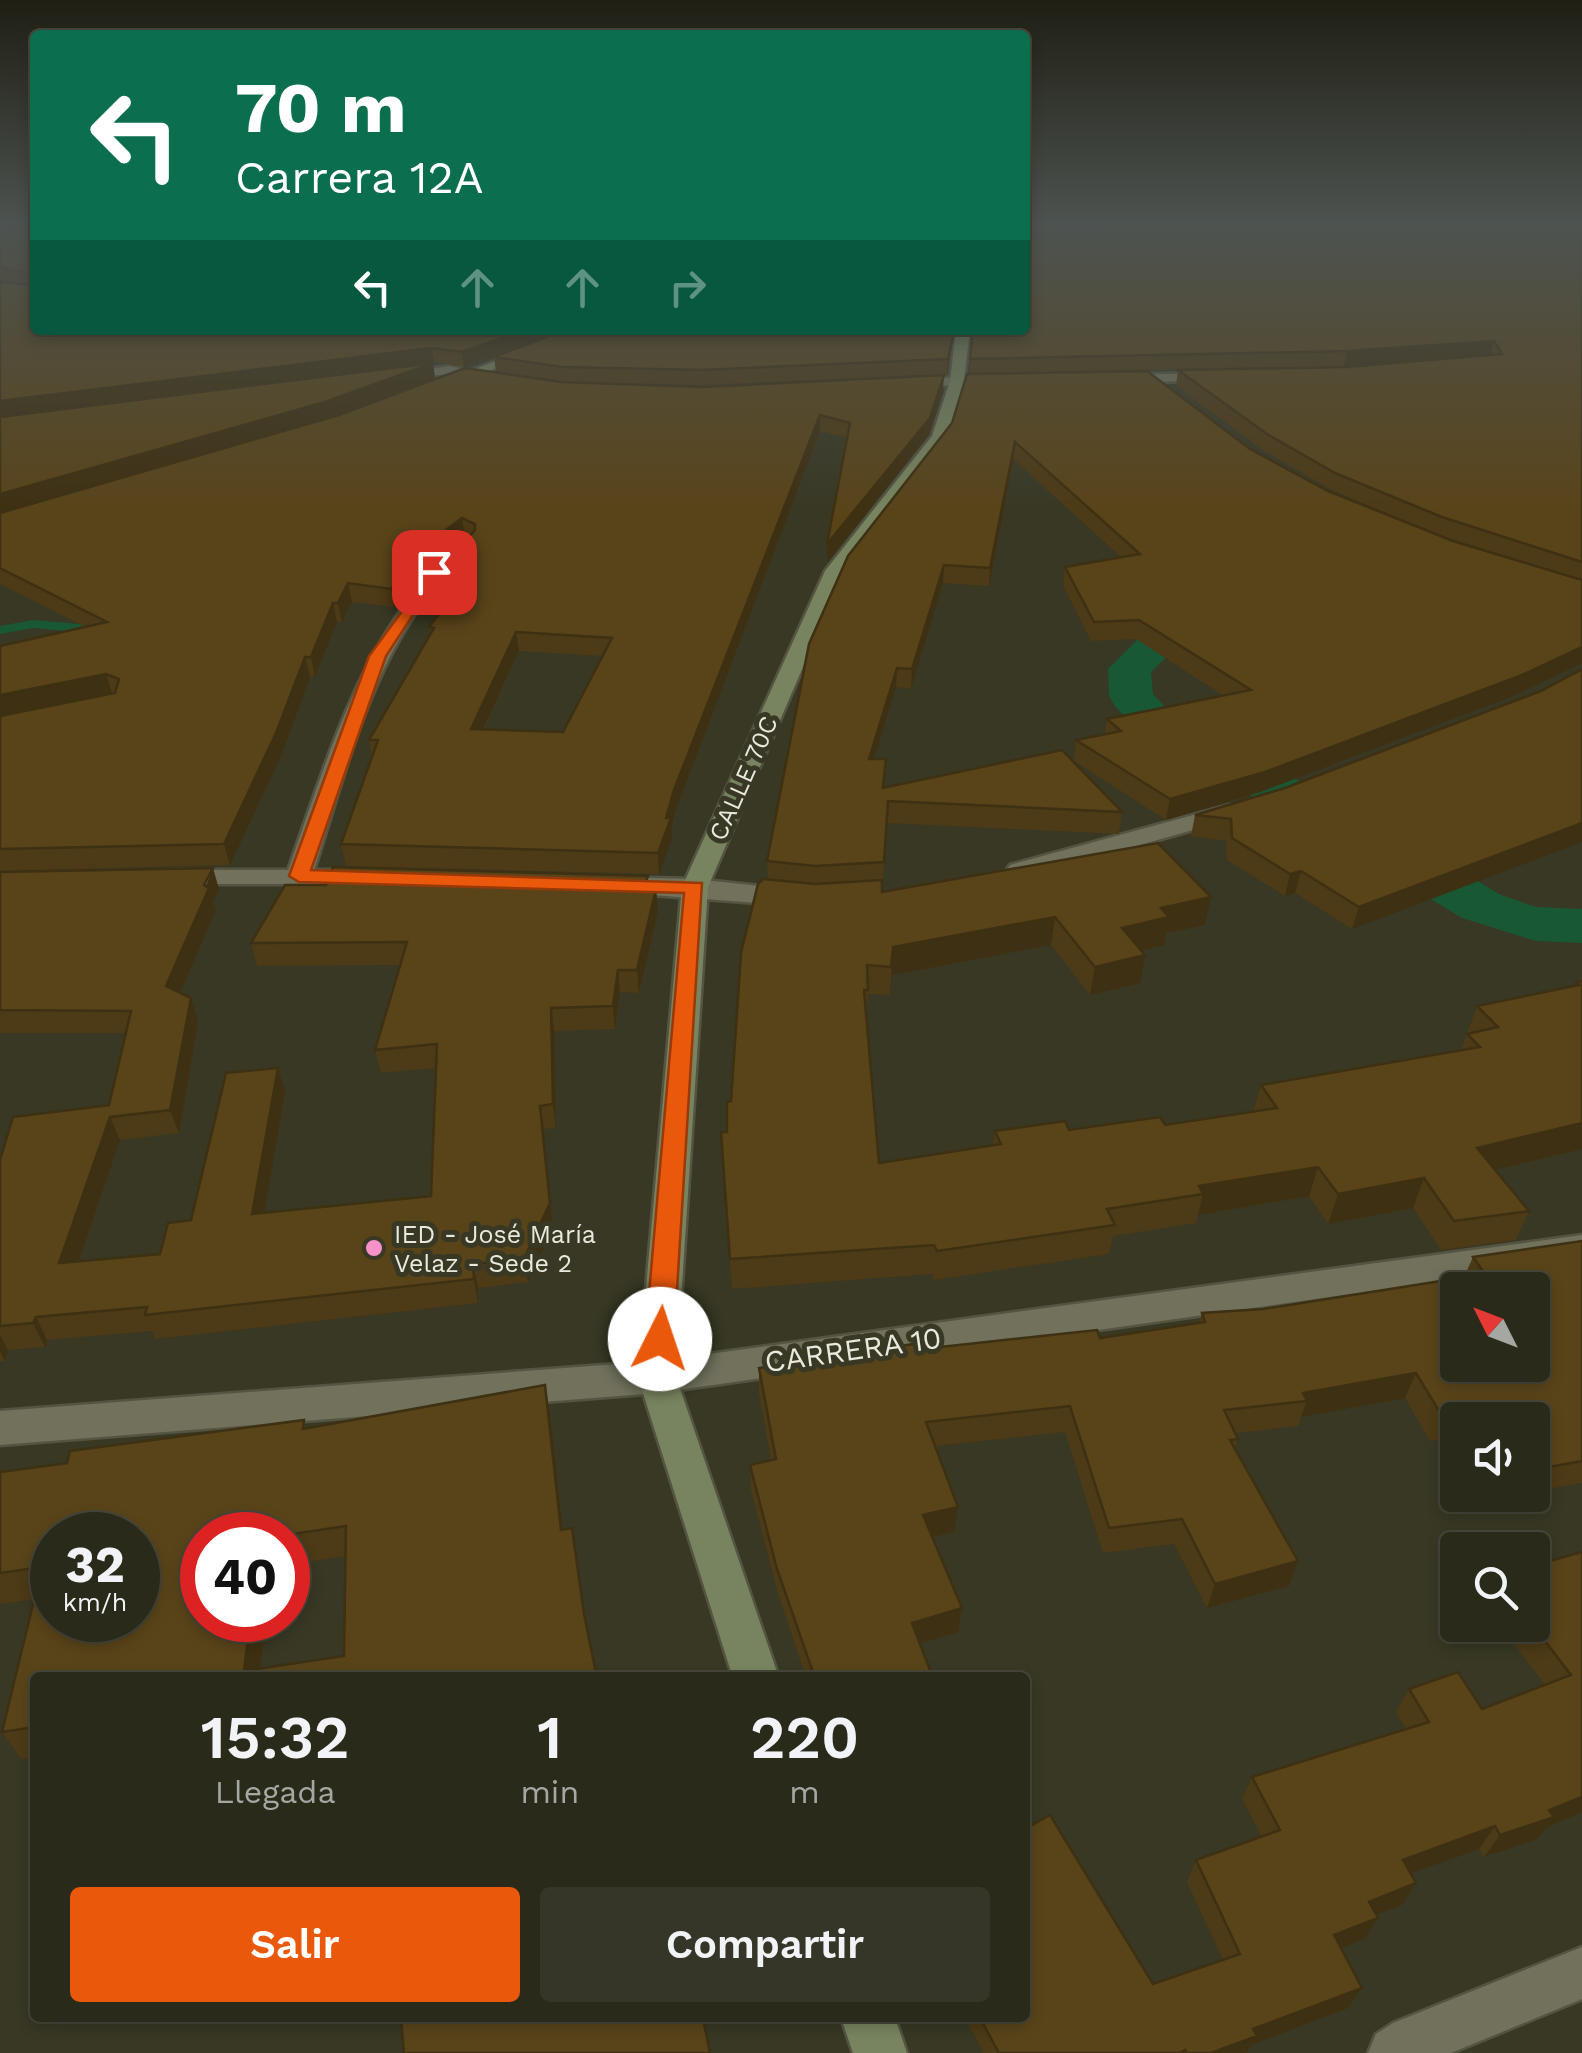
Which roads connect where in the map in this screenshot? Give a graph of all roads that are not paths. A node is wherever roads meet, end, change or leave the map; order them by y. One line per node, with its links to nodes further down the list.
1 (574, 335): 3 (street)
2 (962, 335): 10 (street, CALLE 70C)
3 (470, 373): 5 (street); 8 (street); 12 (street)
4 (1226, 376): 6 (street)
5 (375, 377)
6 (1150, 378): 7 (street); 13 (street)
7 (1092, 379)
8 (507, 380)
9 (1015, 380): 10 (street)
10 (957, 381): 11 (street); 21 (street, CALLE 70C)
11 (888, 383)
12 (423, 392)
13 (1180, 401)
14 (466, 545): 16 (street)
15 (1251, 806): 18 (street)
16 (299, 876): 17 (street); 19 (street)
17 (160, 878)
18 (987, 878)
19 (398, 879)
20 (576, 884): 21 (street)
21 (695, 887): 22 (street); 24 (street, CALLE 70C)
22 (816, 900)
23 (1582, 1248): 24 (street, CARRERA 10)
24 (656, 1377): 25 (street, CARRERA 10); 26 (street, CALLE 70C)
25 (0, 1428)
26 (754, 1672)
27 (1582, 1973): 30 (street)
28 (869, 2022): 29 (street)
29 (880, 2053)
30 (1395, 2053)

